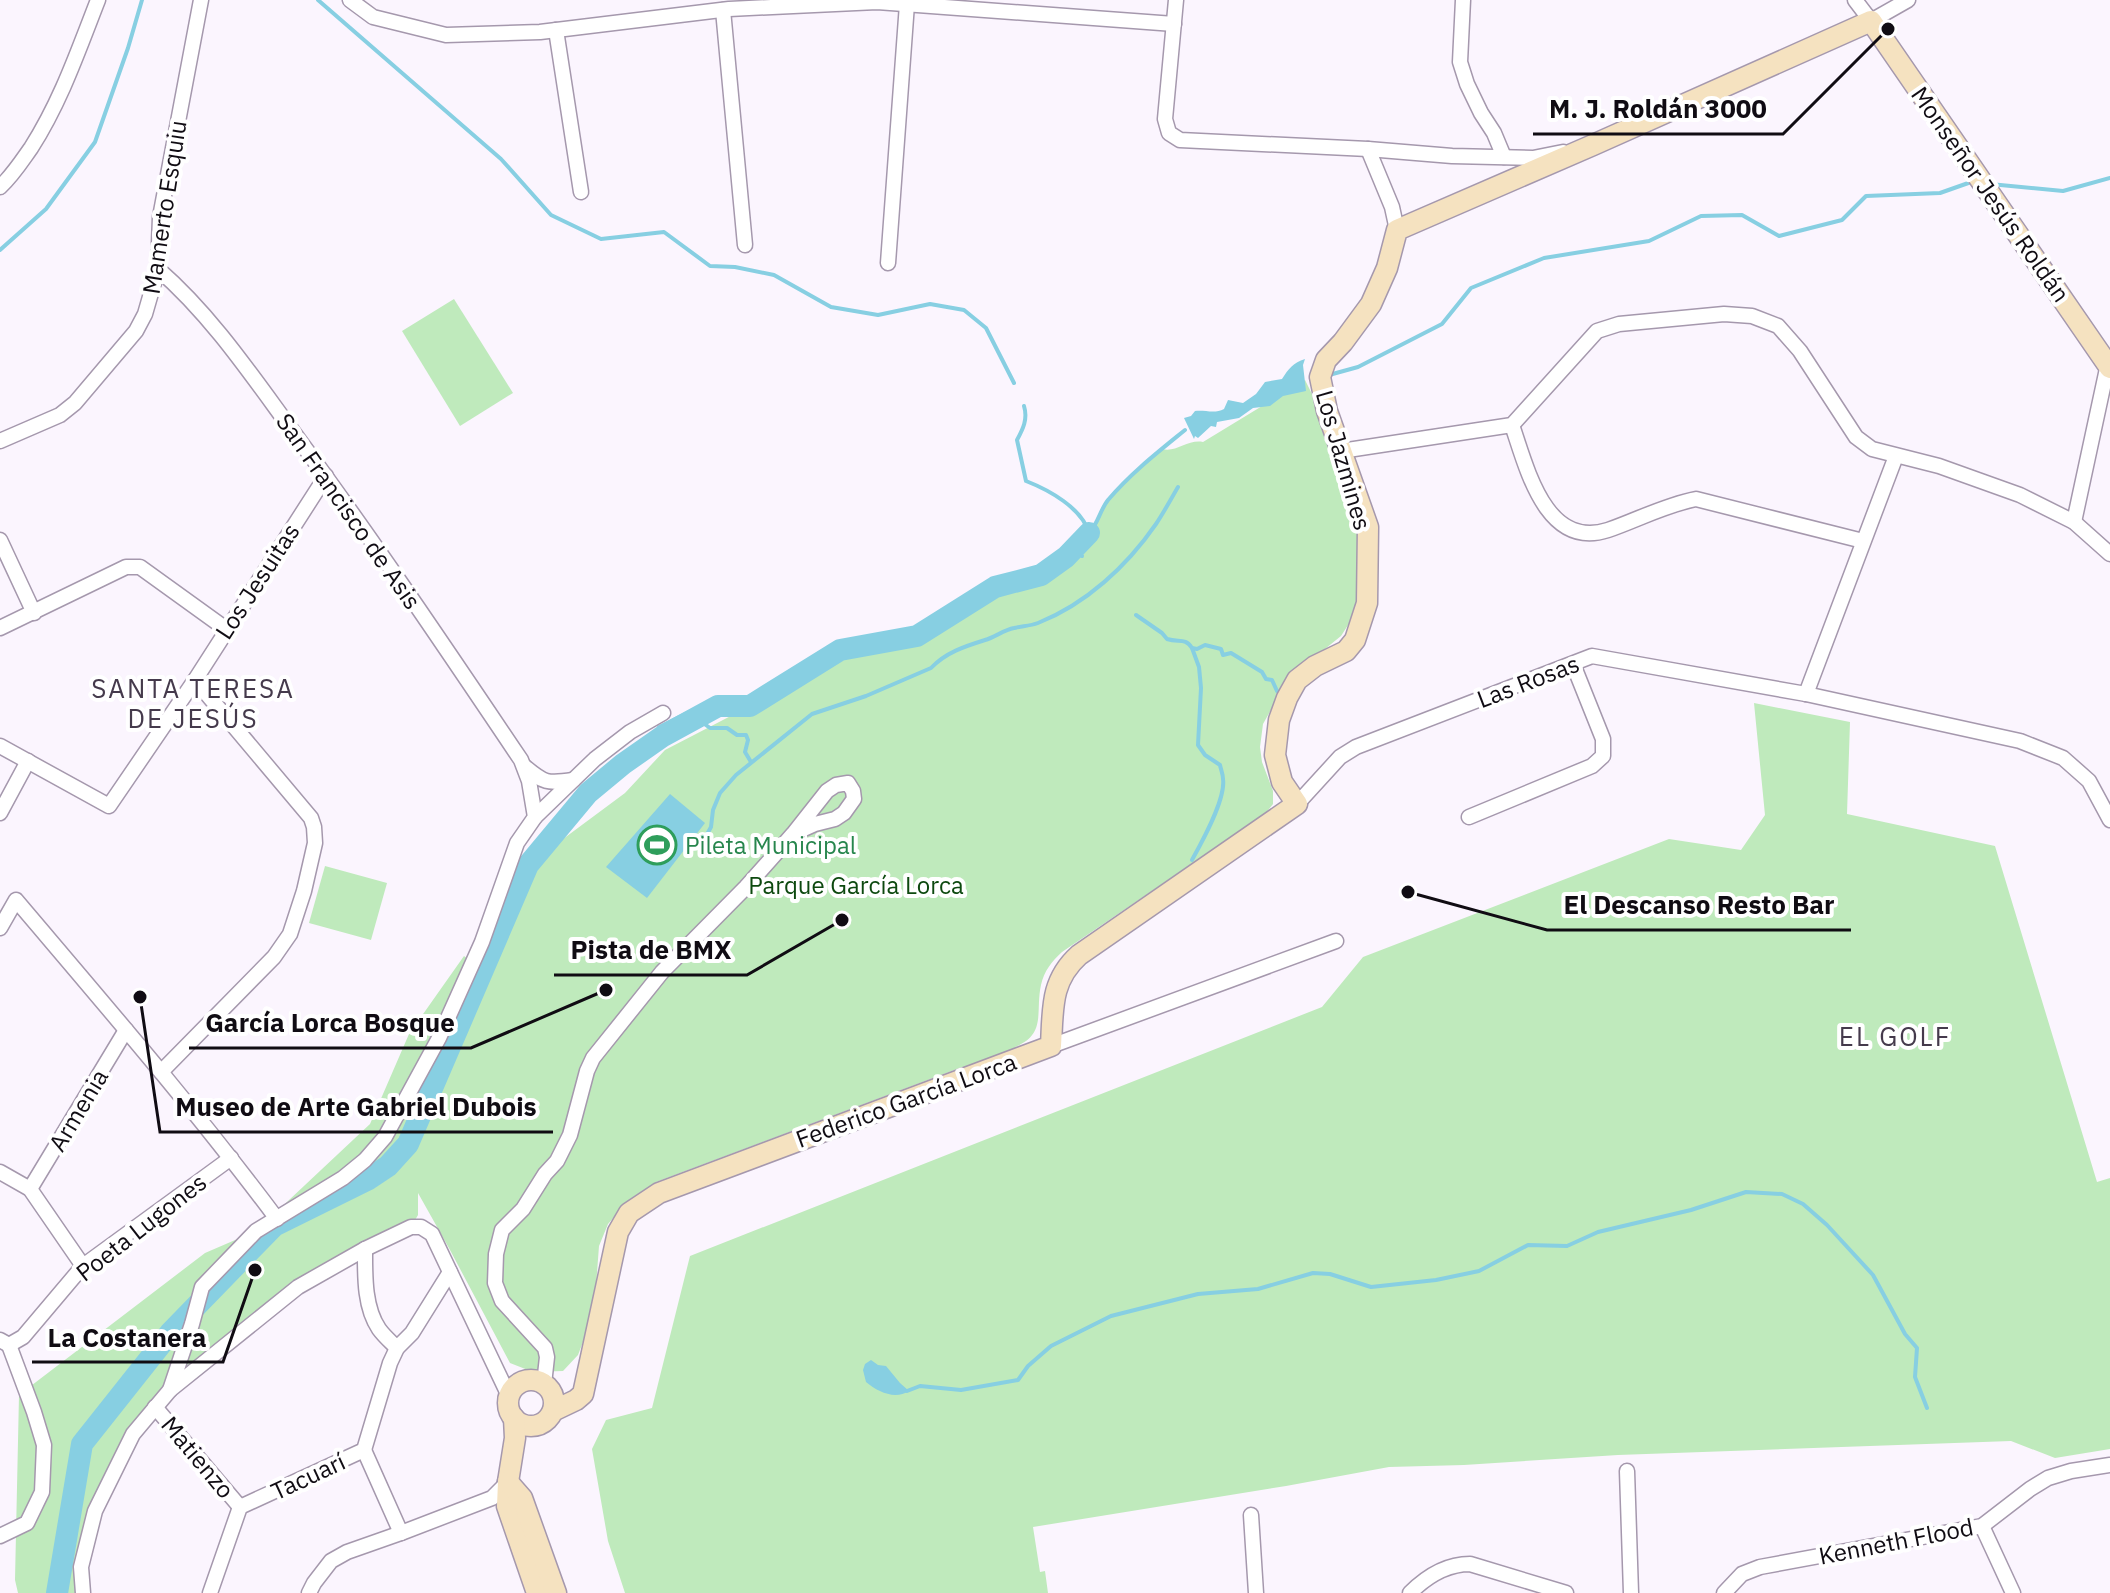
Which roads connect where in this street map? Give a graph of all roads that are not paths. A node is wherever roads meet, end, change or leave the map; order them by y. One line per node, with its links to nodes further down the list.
1 (98, 0): 16 (street)
2 (201, 0): 21 (street, Mamerto Esquiu)
3 (350, 0): 12 (street)
4 (1176, 0): 11 (street)
5 (1463, 0): 15 (street)
6 (1855, 0): 10 (street)
7 (1908, 0): 10 (street)
8 (907, 4): 9 (street); 11 (street); 20 (street)
9 (723, 10): 12 (street); 19 (street)
10 (1871, 21): 13 (street); 22 (street, Monseñor Jesús Roldán)
11 (1174, 24): 14 (street)
12 (556, 30): 17 (street)
13 (1593, 145): 15 (street); 18 (street)
14 (1368, 149): 15 (street); 18 (street)
15 (1504, 157)
16 (0, 187)
17 (581, 192)
18 (1397, 230): 25 (street, Los Jazmines)
19 (745, 245)
20 (888, 263)
21 (158, 269): 24 (street, Mamerto Esquiu); 27 (street, San Francisco de Asis)
22 (2109, 366): 28 (street)
23 (1512, 425): 25 (street); 26 (street); 30 (street)
24 (0, 441)
25 (1341, 451): 43 (street, Los Jazmines)
26 (1896, 456): 28 (street); 30 (street)
27 (326, 476): 34 (street, Los Jesuitas); 41 (street, San Francisco de Asis)
28 (2074, 522): 31 (street)
29 (0, 540): 32 (street)
30 (1863, 541): 37 (street)
31 (2110, 554)
32 (34, 613): 33 (street); 34 (street)
33 (0, 628)
34 (226, 629): 36 (street, Los Jesuitas)
35 (1573, 664): 37 (street, Las Rosas); 43 (street, Las Rosas); 46 (street)
36 (195, 680): 40 (street, Los Jesuitas); 53 (street)
37 (1806, 694): 47 (street, Las Rosas)
38 (663, 713): 42 (street)
39 (0, 746): 40 (street)
40 (28, 761): 44 (street)
41 (523, 765): 42 (street, San Francisco de Asis); 45 (street, San Francisco de Asis)
42 (574, 780): 45 (street)
43 (1297, 804): 52 (street, Las Rosas)
44 (0, 813)
45 (535, 817): 57 (street)
46 (1469, 817)
47 (2110, 820)
48 (793, 834): 48 (street); 64 (street)
49 (0, 928): 51 (street)
50 (1336, 941): 52 (street, Federico García Lorca)
51 (126, 1030): 53 (street); 56 (street, Armenia)
52 (1051, 1046): 63 (street, Federico García Lorca)
53 (161, 1072): 54 (street)
54 (231, 1158): 57 (street); 59 (street, Poeta Lugones)
55 (0, 1172): 56 (street)
56 (30, 1189): 59 (street)
57 (277, 1219): 65 (street)
58 (365, 1249): 60 (street); 62 (street); 65 (street)
59 (83, 1266): 61 (street, Poeta Lugones)
60 (450, 1272): 62 (street, Tacuarí); 66 (street)
61 (4, 1343): 79 (street)
62 (397, 1348): 71 (street, Tacuarí)
63 (590, 1365): 64 (street); 68 (street, Federico García Lorca)
64 (546, 1387): 66 (street); 68 (street)
65 (170, 1390): 67 (street)
66 (509, 1396): 69 (street)
67 (155, 1407): 75 (street, Matienzo); 80 (street)
68 (553, 1411): 70 (street, Federico García Lorca)
69 (514, 1418): 70 (street); 74 (street)
70 (535, 1426): 74 (street, Federico García Lorca)
71 (364, 1450): 75 (street, Tacuarí); 78 (street)
72 (2110, 1465): 77 (street, Kenneth Flood)
73 (1627, 1471): 88 (street)
74 (508, 1482): 78 (street); 83 (street); 84 (street)
75 (240, 1507): 81 (street, Tacuarí)
76 (1251, 1515): 85 (street)
77 (1982, 1526): 89 (street, Kenneth Flood); 90 (street)
78 (401, 1533): 82 (street)
79 (0, 1536)
80 (83, 1593)
81 (210, 1593)
82 (309, 1593)
83 (537, 1593)
84 (556, 1593)
85 (1256, 1593)
86 (1410, 1593): 87 (street)
87 (1566, 1593)
88 (1631, 1593)
89 (1724, 1593)
90 (2013, 1593)

